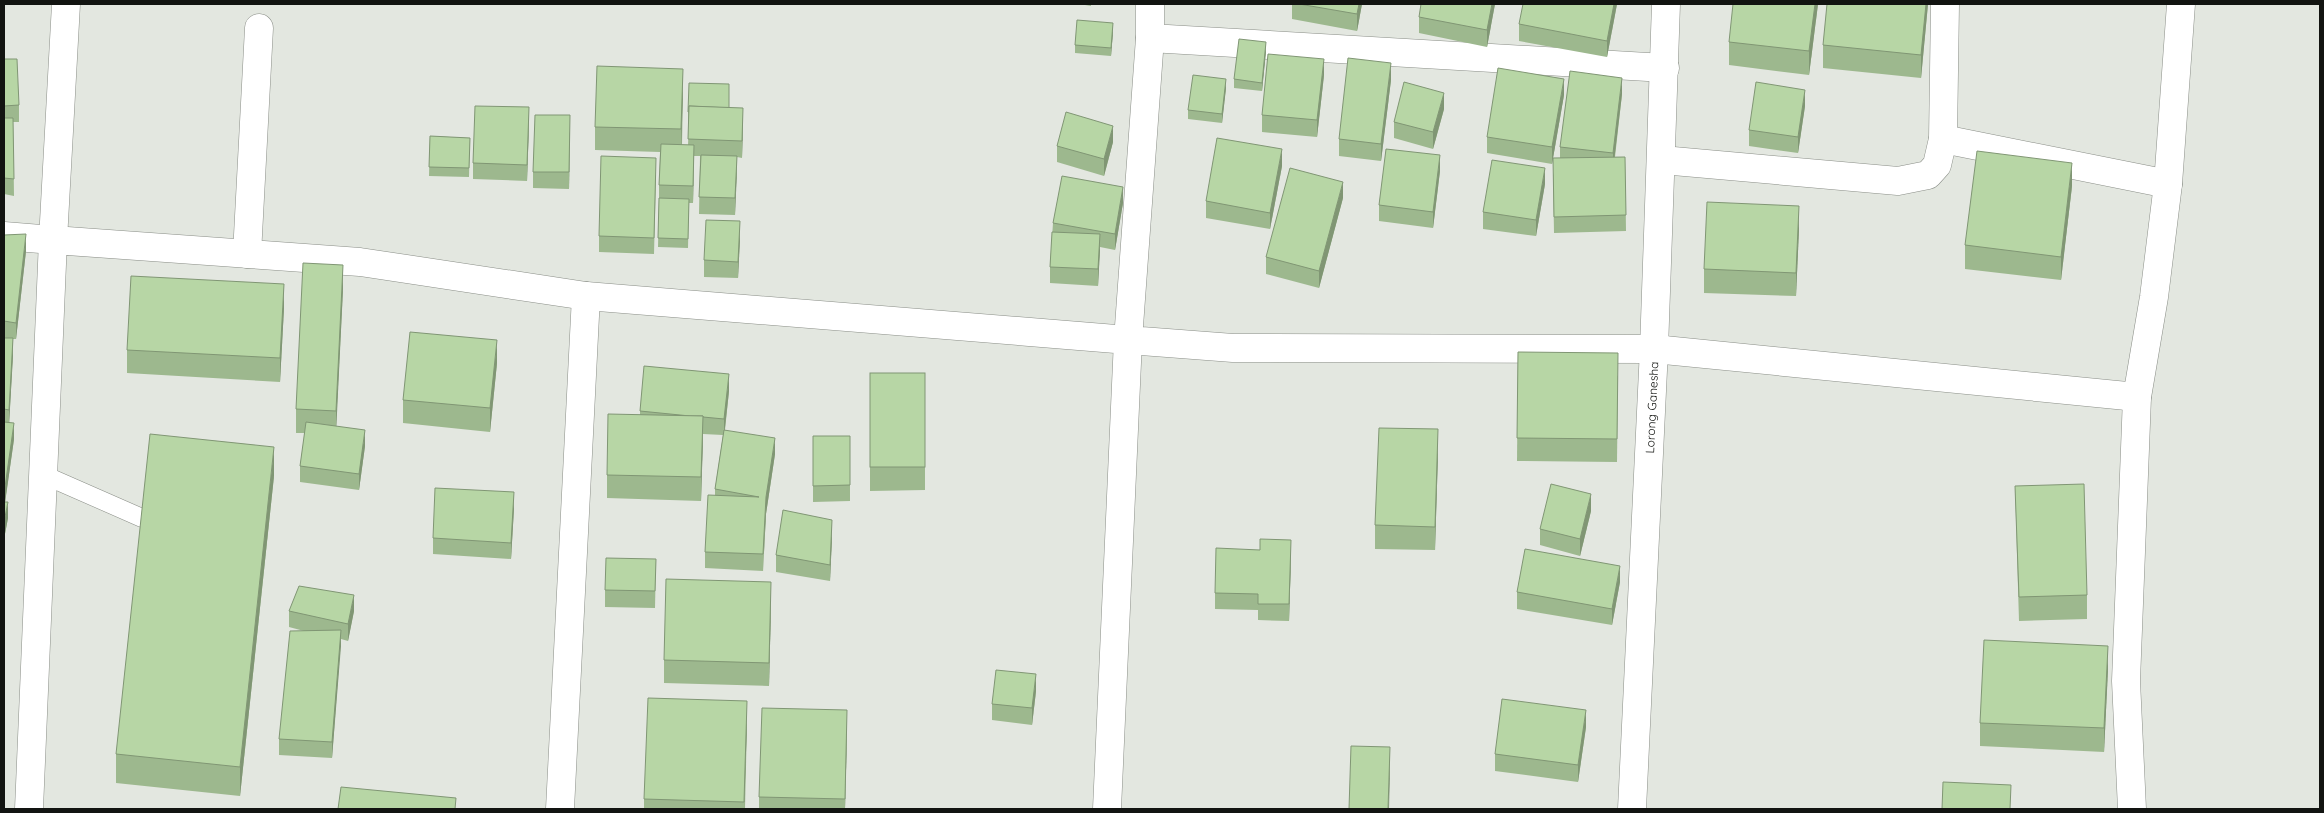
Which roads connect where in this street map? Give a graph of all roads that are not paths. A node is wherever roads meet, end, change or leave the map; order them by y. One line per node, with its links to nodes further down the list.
1 (66, 4): 13 (street)
2 (1150, 4): 7 (street)
3 (1666, 4): 8 (street, Lorong Ganesha)
4 (1945, 4): 9 (street)
5 (2181, 4): 11 (street)
6 (260, 28): 14 (street)
7 (1150, 38): 8 (street); 16 (street)
8 (1665, 68): 10 (street, Lorong Ganesha)
9 (1943, 139): 10 (street); 11 (street)
10 (1662, 160): 17 (street, Lorong Ganesha)
11 (2168, 184): 18 (street)
12 (4, 236): 13 (street)
13 (53, 240): 14 (street); 19 (street)
14 (247, 254): 15 (street)
15 (586, 296): 16 (street); 22 (street)
16 (1128, 340): 17 (street); 23 (street)
17 (1654, 349): 18 (street); 24 (street, Lorong Ganesha)
18 (2137, 397): 25 (street)
19 (44, 475): 20 (lane); 21 (street)
20 (142, 518)
21 (29, 809)
22 (560, 809)
23 (1107, 809)
24 (1632, 809)
25 (2132, 809)

